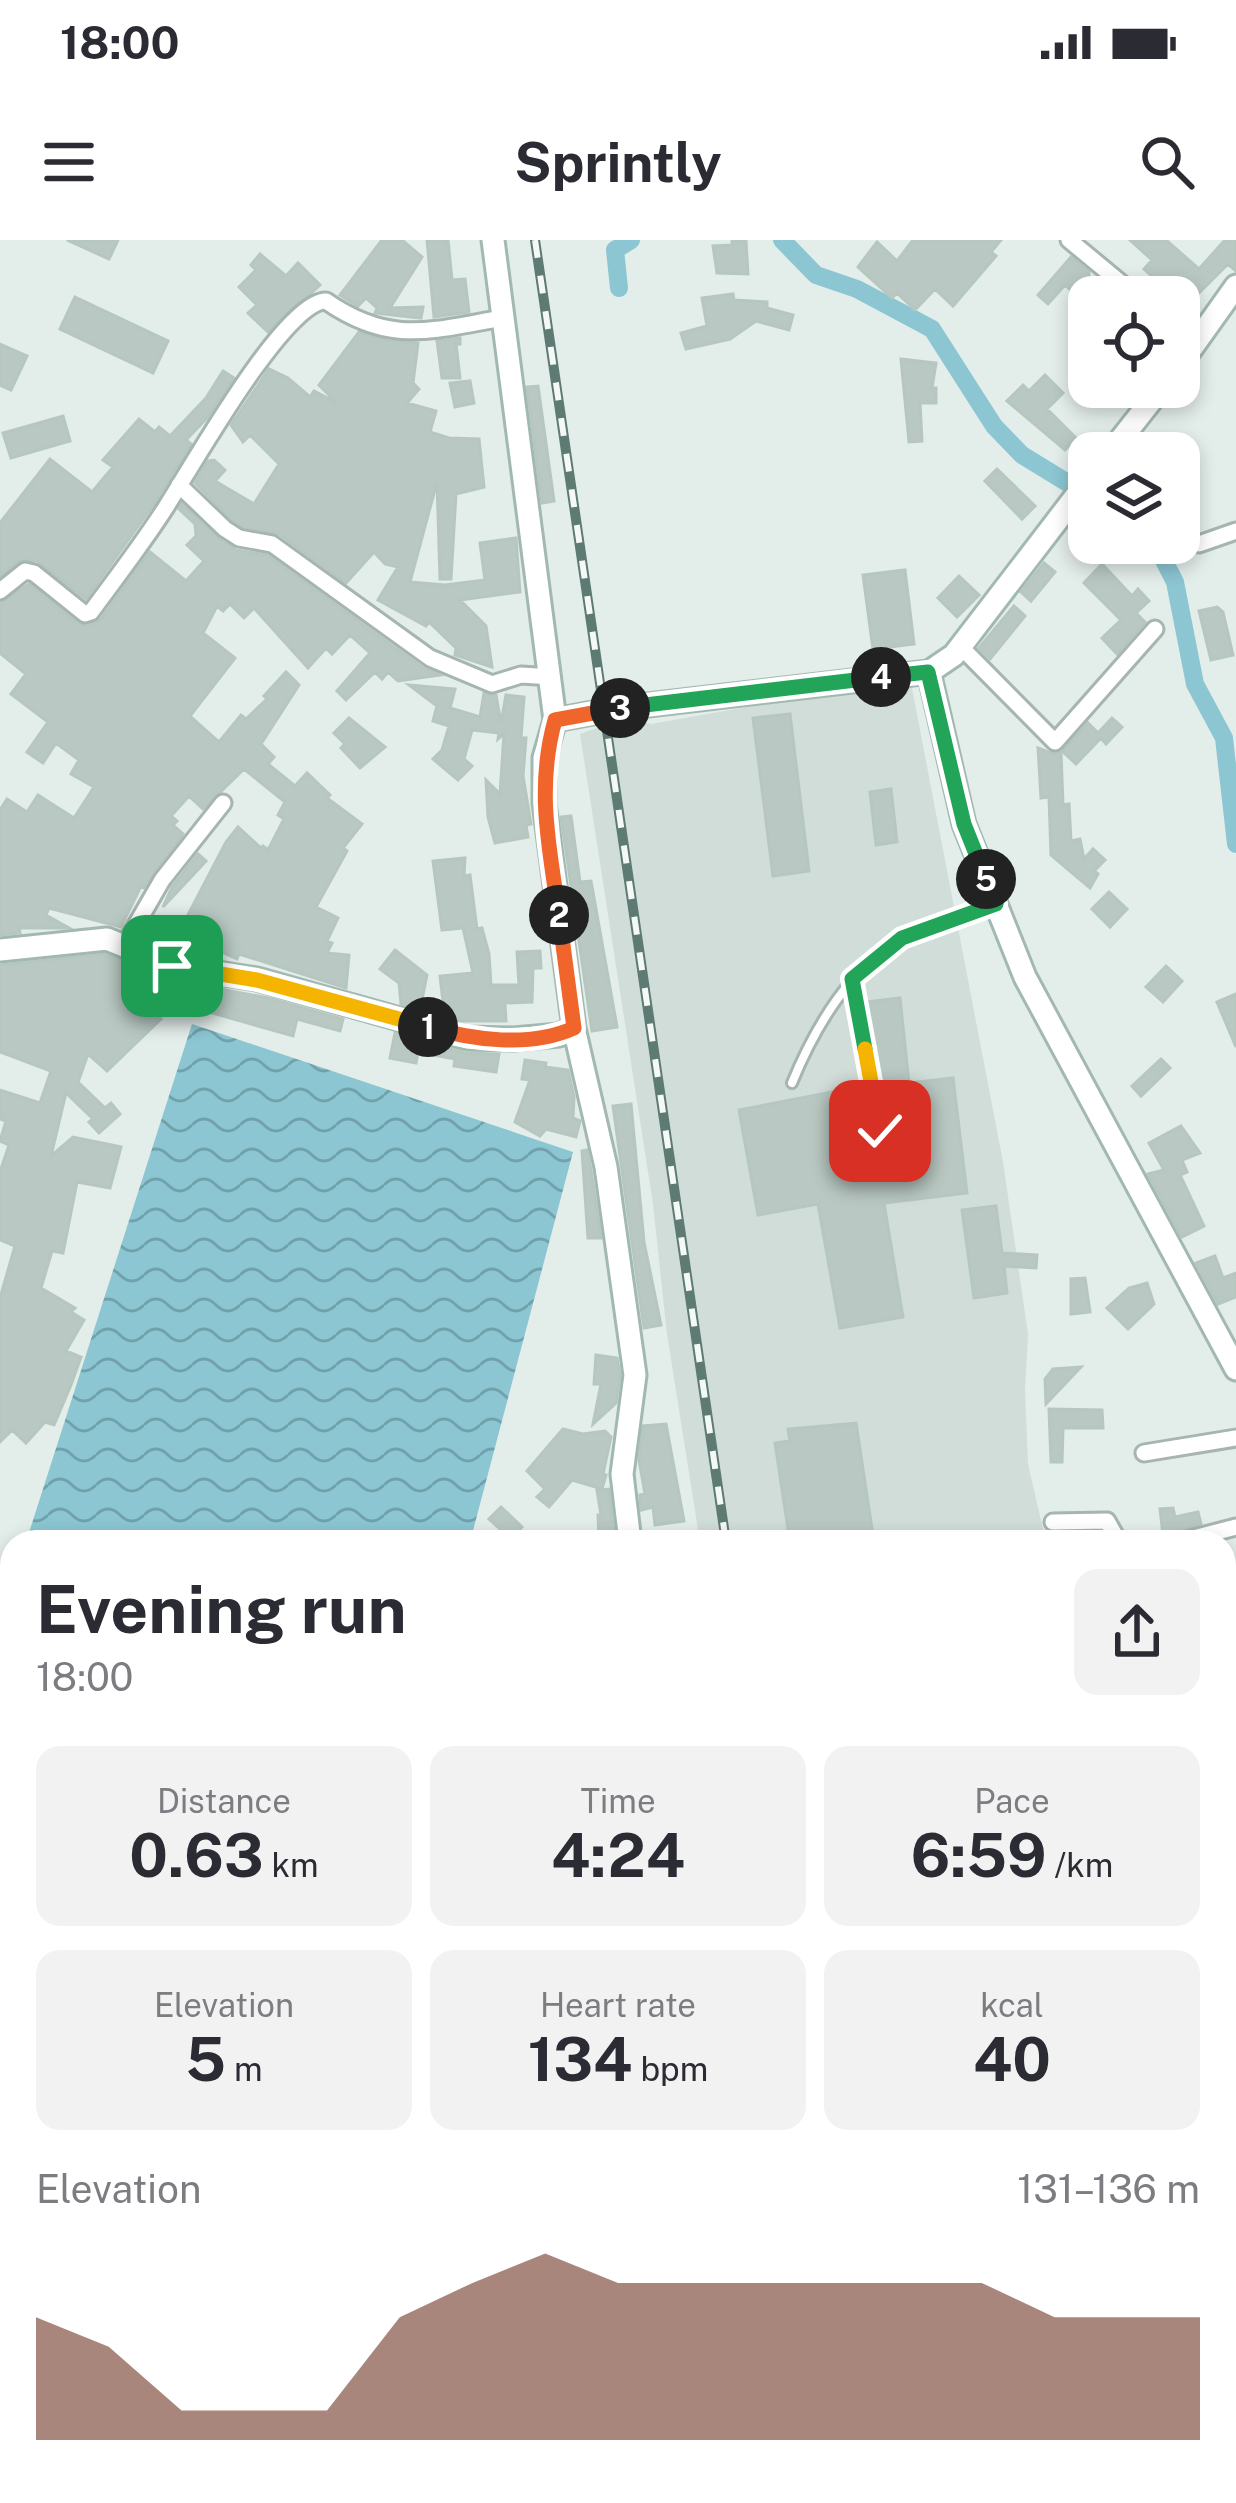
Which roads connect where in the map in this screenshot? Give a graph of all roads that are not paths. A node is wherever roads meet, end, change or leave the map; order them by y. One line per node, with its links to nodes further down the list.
1 (494, 240): 5 (street)
2 (1069, 240): 3 (street)
3 (1113, 276)
4 (1236, 286): 6 (street)
5 (502, 318): 9 (street); 17 (street)
6 (1200, 324)
7 (1145, 408): 8 (street)
8 (1127, 432)
9 (179, 484): 13 (street); 17 (street)
10 (1068, 507): 15 (street)
11 (1236, 531): 12 (street)
12 (1200, 544)
13 (0, 590)
14 (1155, 629): 15 (street)
15 (961, 646): 16 (street)
16 (928, 672): 18 (street); 20 (street)
17 (552, 677): 18 (street)
18 (555, 720): 24 (street)
19 (223, 803): 21 (street)
20 (996, 904): 23 (lane); 27 (street)
21 (124, 946): 22 (street); 24 (street)
22 (0, 950)
23 (852, 979): 25 (lane); 26 (lane)
24 (574, 1028): 31 (street)
25 (792, 1083)
26 (880, 1131)
27 (1236, 1369)
28 (1236, 1438): 29 (street)
29 (1144, 1453)
30 (1054, 1522): 32 (street)
31 (629, 1530)
32 (1112, 1530)

